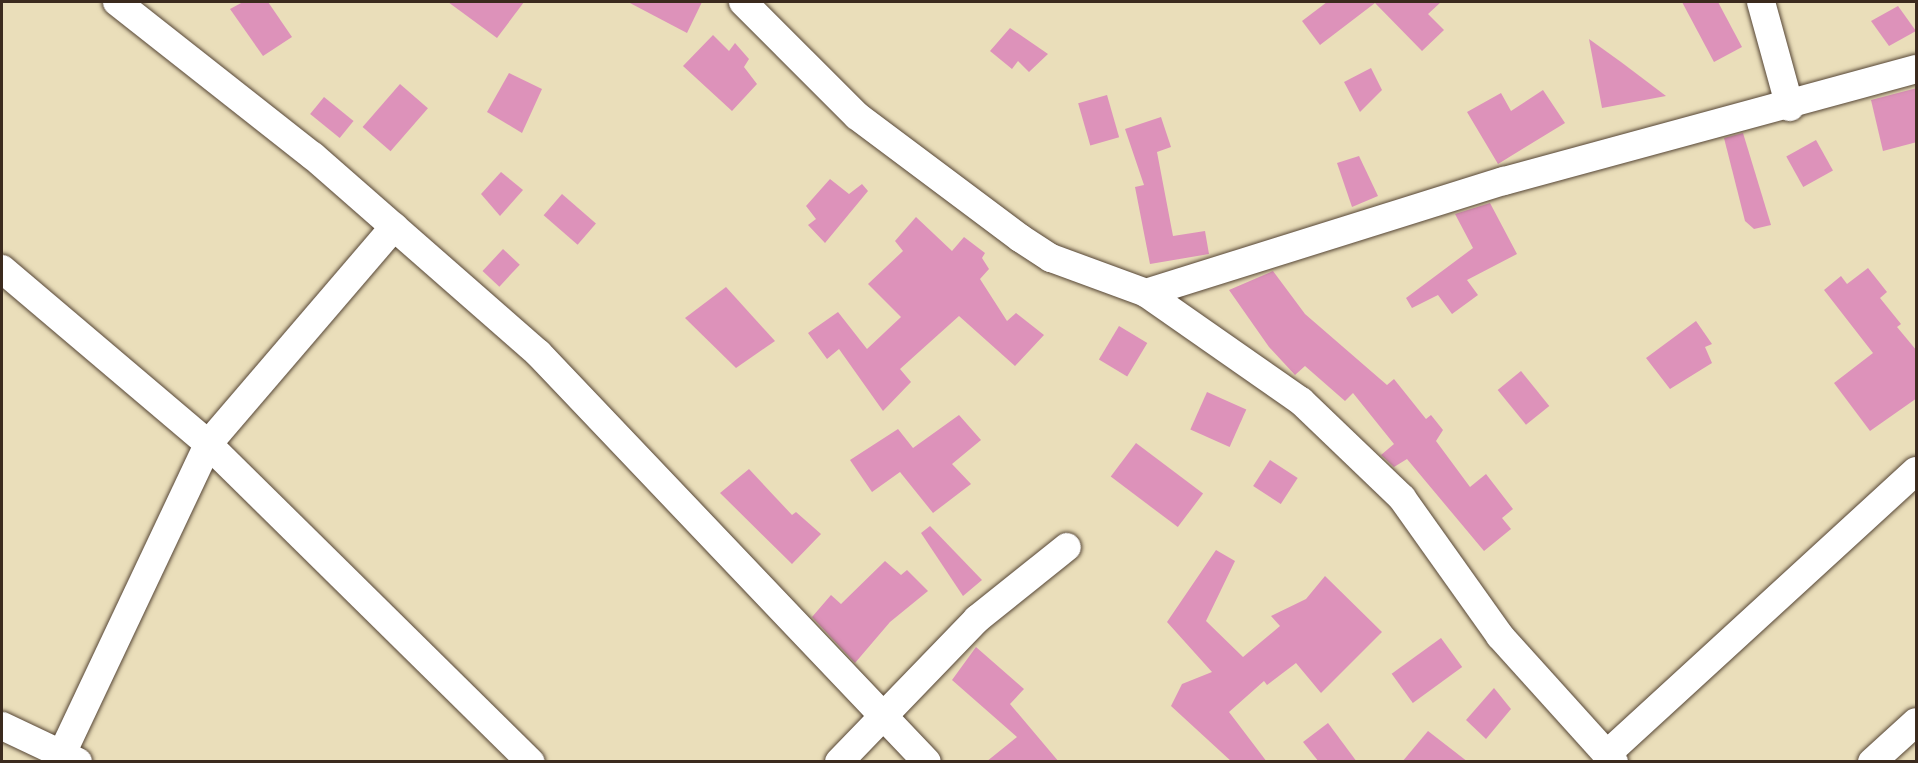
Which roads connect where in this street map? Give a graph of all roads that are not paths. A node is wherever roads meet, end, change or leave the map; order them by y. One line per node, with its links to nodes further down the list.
1 (117, 2): 6 (street)
2 (743, 2): 8 (street)
3 (1761, 2): 5 (street)
4 (1917, 69): 5 (street)
5 (1790, 107): 8 (street)
6 (394, 227): 9 (street); 12 (street)
7 (2, 268): 9 (street)
8 (1146, 293): 16 (street)
9 (208, 444): 15 (street); 17 (street)
10 (1917, 471): 16 (street)
11 (1067, 547): 12 (street)
12 (881, 717): 18 (street); 19 (street)
13 (1917, 722): 20 (street)
14 (2, 726): 17 (street)
15 (520, 758)
16 (1610, 758)
17 (66, 759)
18 (839, 762)
19 (927, 762)
20 (1872, 762)

